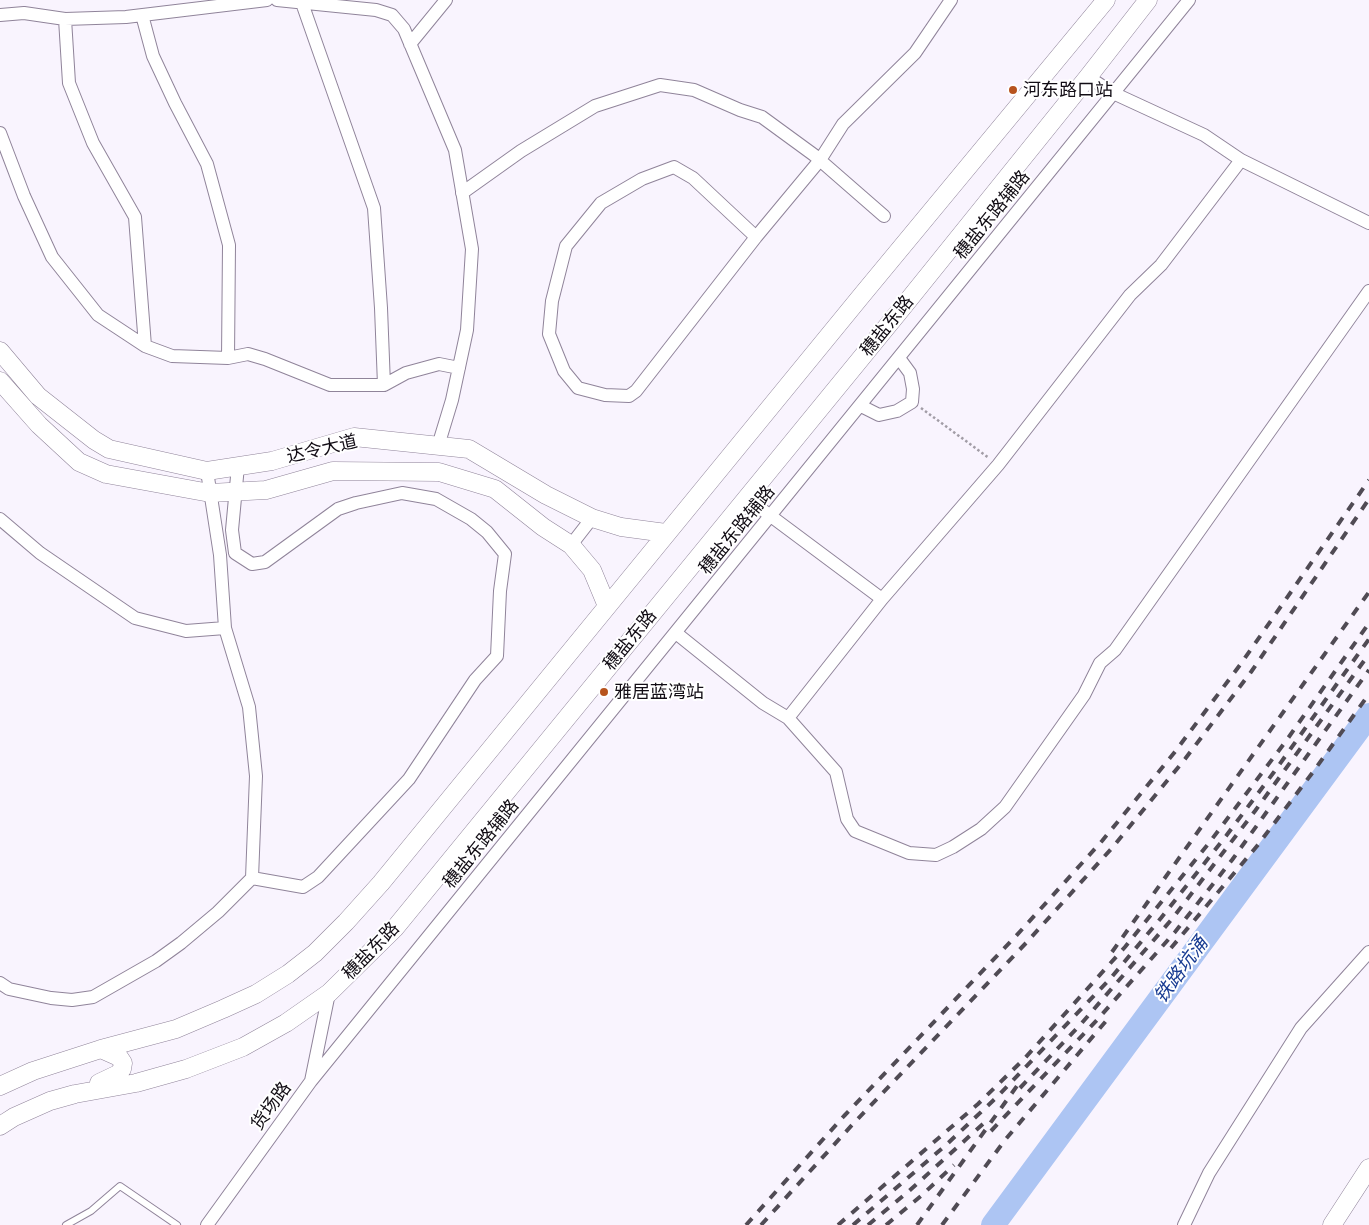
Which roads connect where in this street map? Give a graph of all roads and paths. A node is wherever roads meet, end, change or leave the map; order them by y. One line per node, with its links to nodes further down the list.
1 (267, 0): 10 (street)
2 (277, 0): 8 (street)
3 (446, 0): 12 (street)
4 (951, 0): 16 (street)
5 (1106, 0): 42 (main road)
6 (1148, 0): 13 (main road, 穗盐东路)
7 (1189, 0): 14 (street, 穗盐东路辅路)
8 (302, 3): 12 (street); 29 (street)
9 (0, 15): 11 (street)
10 (142, 15): 11 (street); 25 (street)
11 (65, 19): 23 (street)
12 (410, 44): 18 (street)
13 (1088, 77): 14 (street); 38 (main road, 穗盐东路)
14 (1113, 93): 17 (street); 26 (street, 穗盐东路辅路)
15 (0, 133): 23 (street)
16 (820, 160): 18 (street); 19 (street); 21 (street)
17 (1241, 160): 20 (street); 33 (street)
18 (462, 193): 27 (street)
19 (884, 216)
20 (1369, 224)
21 (756, 237): 21 (street)
22 (1369, 291): 48 (street)
23 (145, 346): 25 (street)
24 (0, 351): 35 (main road, 达令大道)
25 (228, 358): 29 (street)
26 (899, 358): 30 (street); 31 (street, 穗盐东路辅路)
27 (459, 368): 29 (street); 32 (street)
28 (0, 381): 37 (main road, 达令大道)
29 (384, 385)
30 (912, 402): 31 (street); 33 (path)
31 (861, 406): 39 (street, 穗盐东路辅路)
32 (438, 446): 34 (main road, 达令大道); 40 (main road, 达令大道)
33 (998, 465): 44 (street)
34 (238, 466): 35 (main road, 达令大道); 36 (street)
35 (207, 471): 37 (street)
36 (236, 491): 37 (main road, 达令大道); 43 (main road, 达令大道); 49 (street)
37 (210, 493): 46 (street)
38 (749, 494): 39 (street); 52 (main road, 穗盐东路)
39 (771, 516): 44 (street); 47 (street, 穗盐东路辅路)
40 (592, 518): 42 (main road, 达令大道); 43 (street)
41 (0, 519): 46 (street)
42 (666, 533): 45 (main road)
43 (571, 545): 45 (main road, 达令大道)
44 (882, 599): 48 (street)
45 (607, 606): 53 (main road)
46 (225, 628): 49 (street)
47 (676, 633): 48 (street); 54 (street, 穗盐东路辅路)
48 (788, 718)
49 (252, 878): 51 (street)
50 (1369, 952): 62 (street)
51 (0, 984)
52 (329, 993): 54 (street, 货场路); 56 (main road, 穗盐东路)
53 (101, 1049): 55 (main road); 56 (main road)
54 (311, 1081): 61 (street, 货场路)
55 (0, 1086)
56 (75, 1094): 57 (main road, 穗盐东路)
57 (0, 1126)
58 (1369, 1168): 63 (main road)
59 (66, 1225): 60 (lane)
60 (176, 1225)
61 (207, 1225)
62 (1184, 1225)
63 (1332, 1225)

